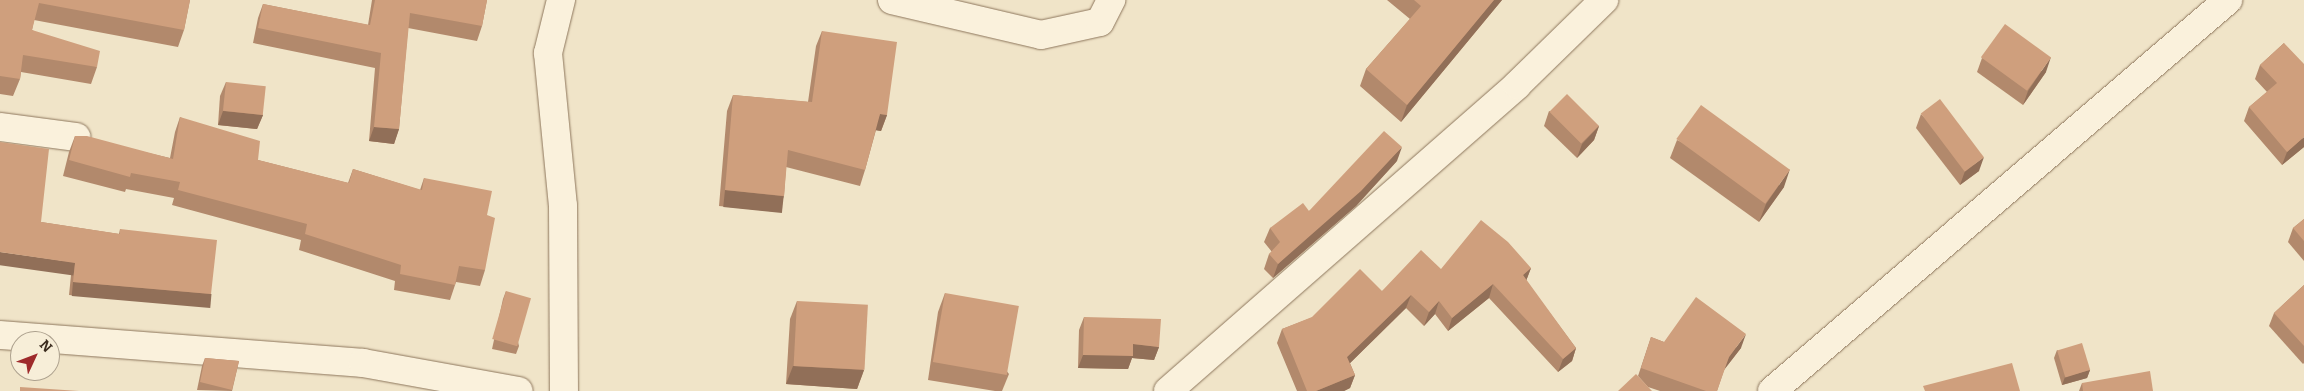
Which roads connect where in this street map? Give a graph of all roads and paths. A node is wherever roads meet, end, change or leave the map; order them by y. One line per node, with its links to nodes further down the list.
1 (560, 0): 10 (street)
2 (892, 0): 3 (street)
3 (1111, 0)
4 (1604, 0): 11 (street)
5 (2228, 0): 12 (street)
6 (0, 127): 7 (street)
7 (76, 137)
8 (0, 336): 9 (street)
9 (518, 391)
10 (564, 391)
11 (1168, 391)
12 (1772, 391)

